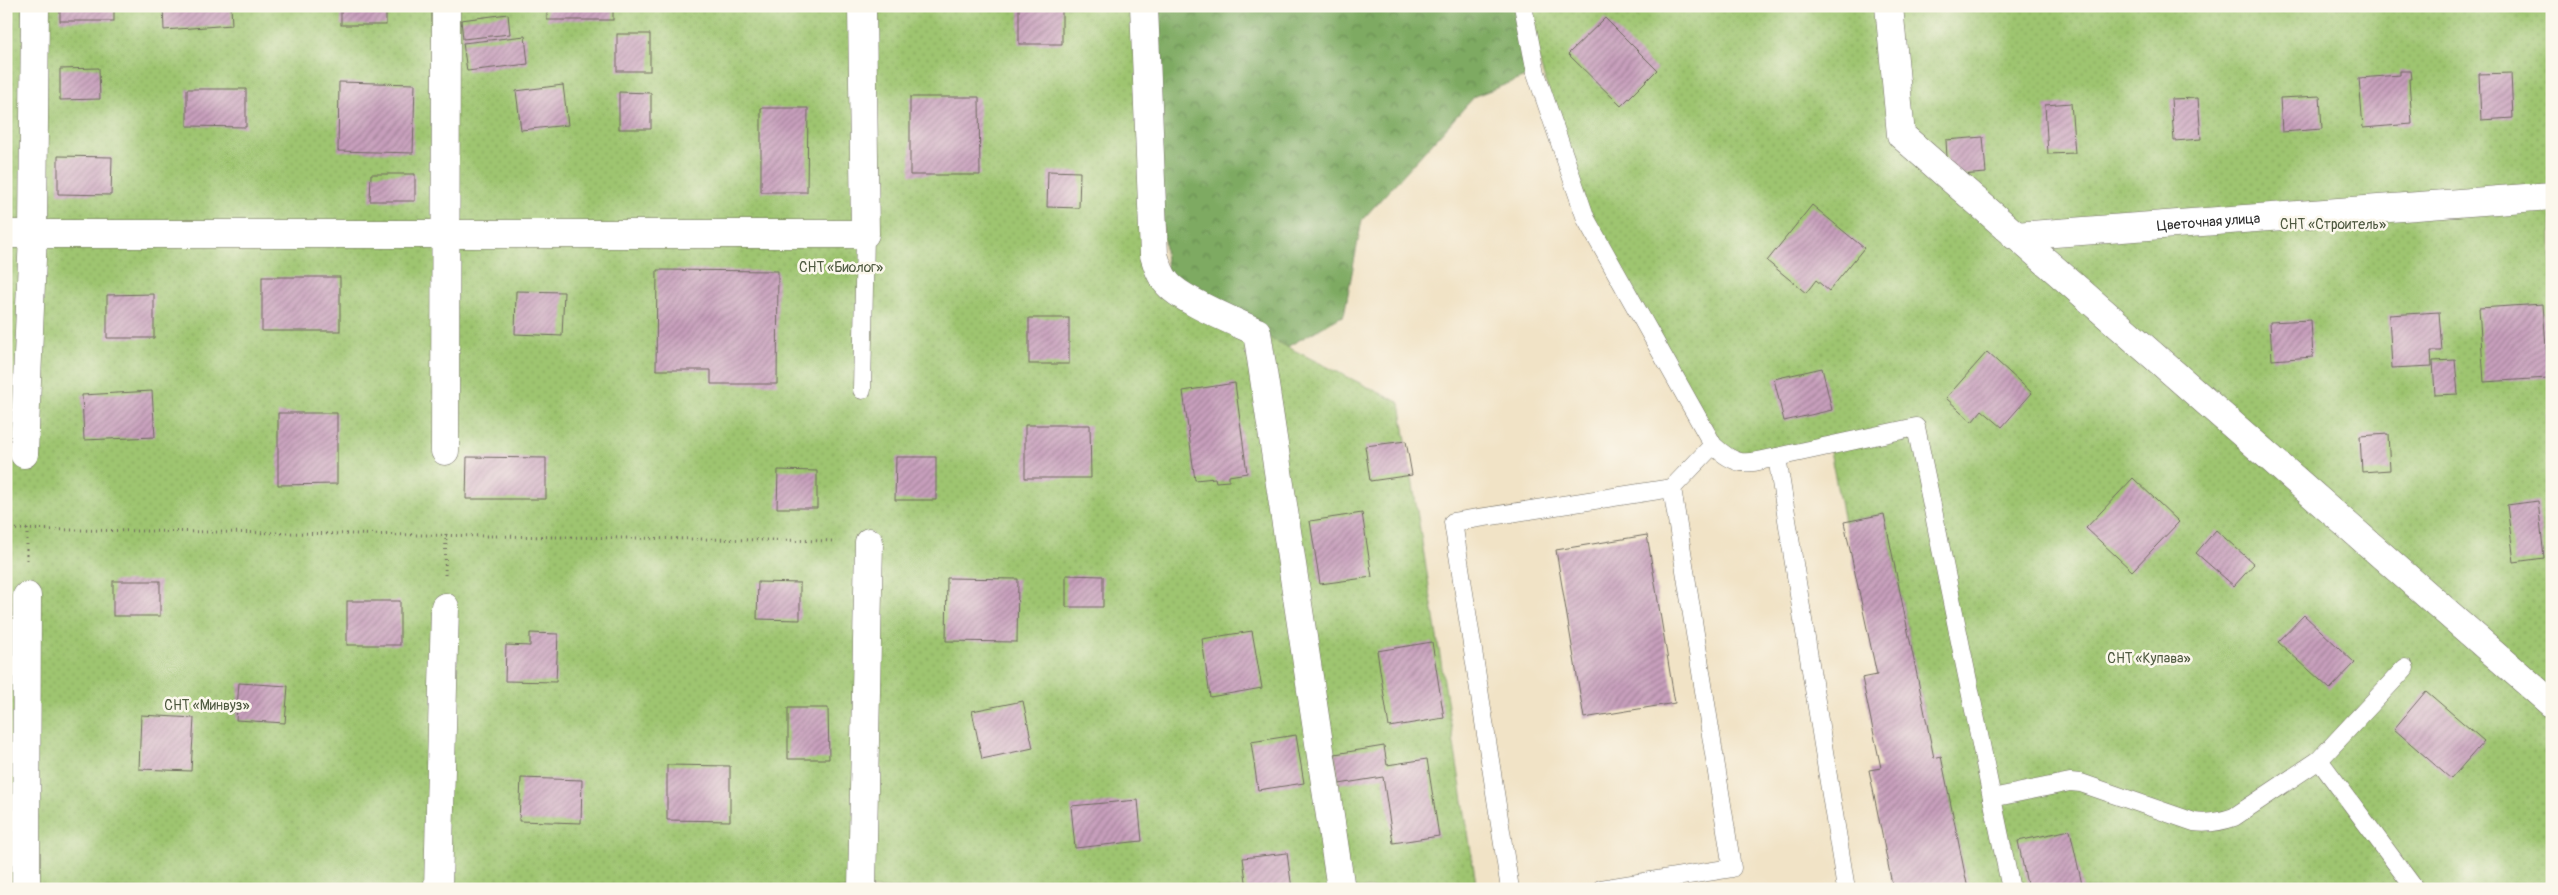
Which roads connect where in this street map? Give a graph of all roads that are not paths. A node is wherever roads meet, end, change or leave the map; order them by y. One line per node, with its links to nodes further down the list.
1 (35, 6): 8 (street)
2 (446, 6): 10 (street)
3 (862, 6): 9 (street)
4 (1144, 6): 28 (street)
5 (1523, 6): 13 (lane)
6 (1889, 6): 11 (street)
7 (2552, 196): 11 (street, Цветочная улица)
8 (20, 234): 10 (street); 15 (street)
9 (865, 234): 10 (street); 12 (lane)
10 (446, 236): 14 (street)
11 (2015, 236): 22 (street)
12 (862, 390)
13 (1713, 445): 16 (lane); 17 (lane)
14 (445, 451)
15 (24, 454)
16 (1777, 457): 24 (lane); 31 (lane)
17 (1672, 488): 29 (lane); 30 (lane)
18 (869, 542): 27 (street)
19 (27, 596): 25 (street)
20 (444, 607): 26 (street)
21 (2405, 668): 23 (lane)
22 (2552, 704)
23 (2319, 760): 24 (lane); 33 (lane)
24 (1992, 798): 32 (lane)
25 (26, 889)
26 (438, 889)
27 (862, 889)
28 (1341, 889)
29 (1510, 889)
30 (1601, 889)
31 (1846, 889)
32 (2010, 889)
33 (2414, 889)

